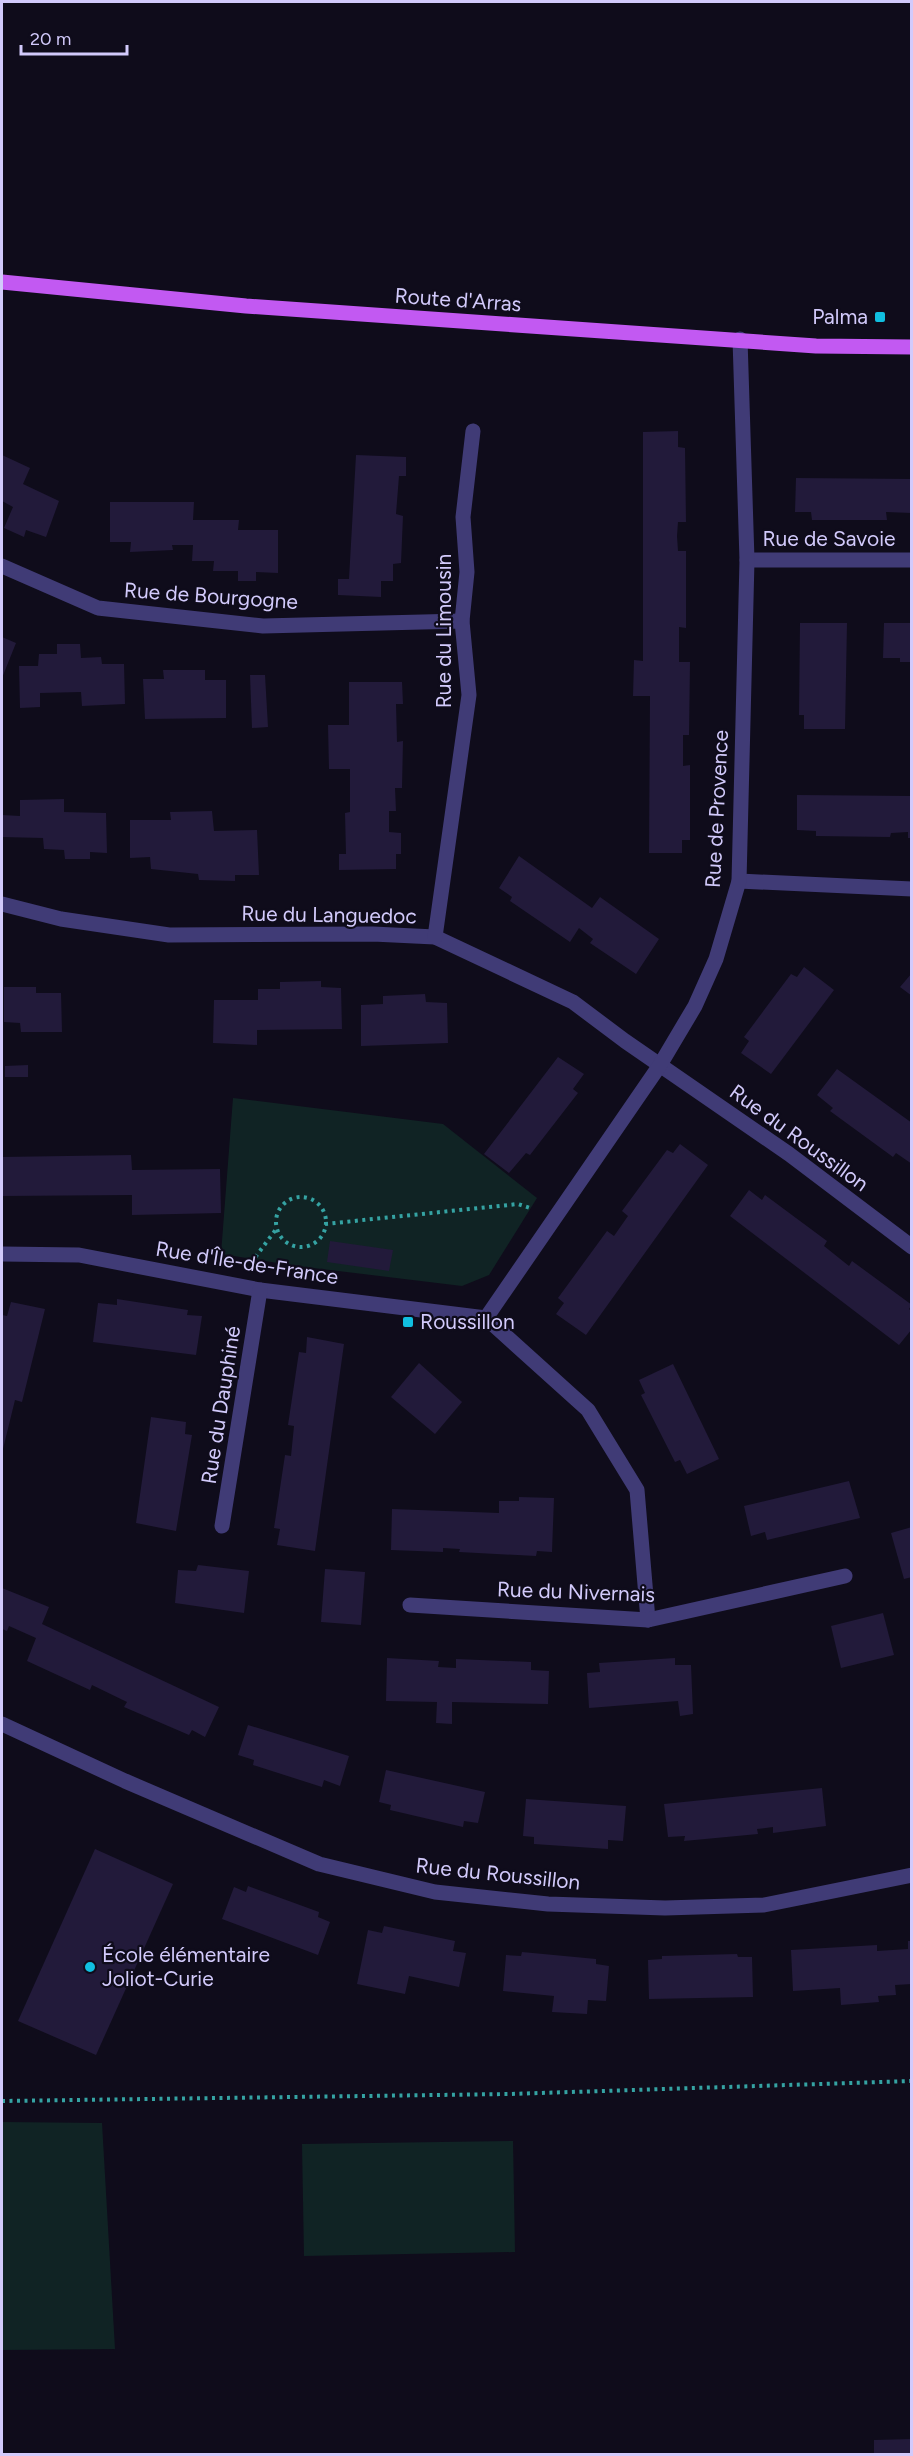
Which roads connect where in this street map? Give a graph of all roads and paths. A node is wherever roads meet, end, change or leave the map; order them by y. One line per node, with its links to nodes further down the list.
1 (2, 282): 2 (main road, Route d'Arras)
2 (740, 339): 3 (main road, Route d'Arras); 5 (street, Rue de Provence)
3 (912, 347)
4 (473, 431): 8 (street, Rue du Limousin)
5 (747, 560): 6 (street, Rue de Savoie); 9 (street, Rue de Provence)
6 (912, 560)
7 (2, 566): 8 (street, Rue de Bourgogne)
8 (462, 621): 12 (street, Rue du Limousin)
9 (739, 881): 10 (street); 13 (street, Rue de Provence)
10 (912, 889)
11 (2, 904): 12 (street, Rue du Languedoc)
12 (435, 937): 13 (street, Rue du Languedoc)
13 (660, 1065): 14 (street, Rue de Provence); 17 (street, Rue du Roussillon)
14 (557, 1215): 15 (path); 21 (street, Rue de Provence)
15 (325, 1224): 16 (path); 16 (path)
16 (277, 1228): 19 (path)
17 (912, 1247)
18 (2, 1254): 19 (street, Rue d'Île-de-France)
19 (238, 1286): 20 (street, Rue d'Île-de-France)
20 (260, 1290): 21 (street, Rue d'Île-de-France); 22 (street, Rue du Dauphiné)
21 (486, 1318): 25 (street)
22 (222, 1526)
23 (845, 1576): 25 (street, Rue du Nivernais)
24 (410, 1605): 25 (street, Rue du Nivernais)
25 (648, 1620)
26 (2, 1724): 27 (street, Rue du Roussillon)
27 (912, 1875)
28 (912, 2081): 29 (path)
29 (2, 2101)

